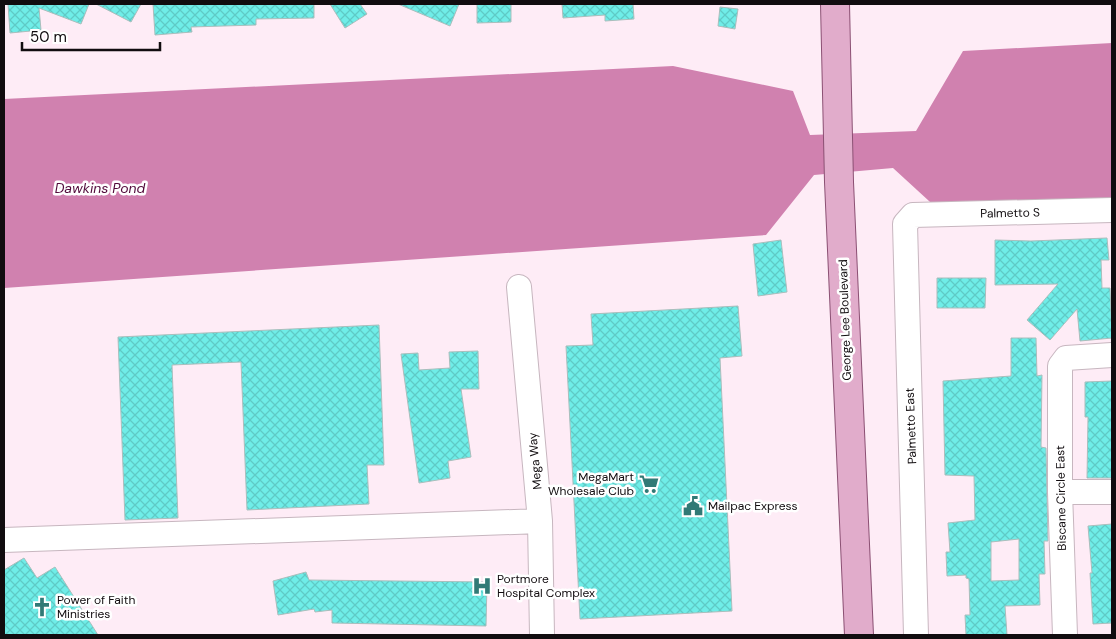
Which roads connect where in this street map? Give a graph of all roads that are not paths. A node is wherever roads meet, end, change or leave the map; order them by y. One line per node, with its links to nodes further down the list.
1 (836, 4): 11 (main road, George Lee Boulevard)
2 (1112, 210): 3 (street, Palmetto S)
3 (908, 219): 12 (street, Palmetto East)
4 (519, 287): 8 (street, Mega Way)
5 (1112, 355): 6 (street, Biscane Circle East)
6 (1060, 492): 7 (street); 13 (street, Biscane Circle East)
7 (1112, 492)
8 (540, 521): 9 (street); 10 (street, Mega Way)
9 (4, 540)
10 (542, 635)
11 (859, 635)
12 (916, 635)
13 (1065, 635)

